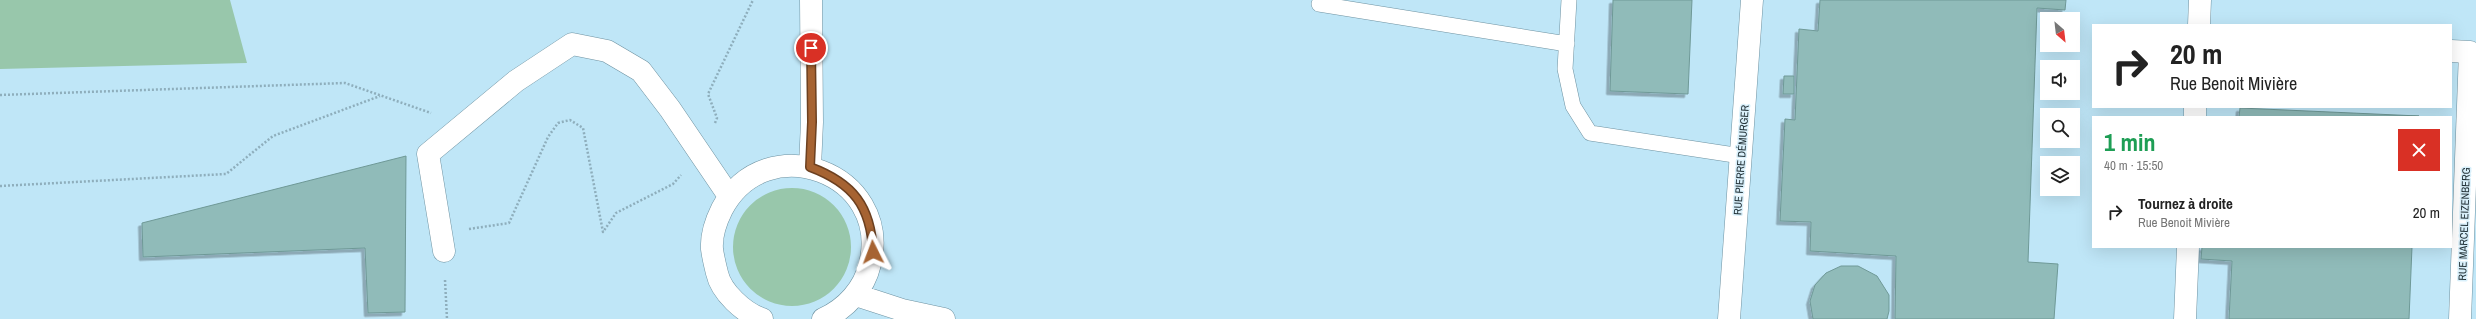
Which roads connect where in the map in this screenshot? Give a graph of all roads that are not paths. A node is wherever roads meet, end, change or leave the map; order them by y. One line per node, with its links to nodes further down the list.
1 (811, 0): 10 (street)
2 (1569, 0): 7 (lane)
3 (1752, 0): 9 (street, RUE PIERRE DÉMURGER)
4 (2200, 0): 6 (street)
5 (1319, 4): 7 (lane)
6 (2199, 24)
7 (1567, 44): 9 (lane)
8 (2452, 51): 20 (street, RUE MARCEL EIZENBERG)
9 (1741, 156): 18 (street, RUE PIERRE DÉMURGER)
10 (810, 167): 11 (street); 14 (street)
11 (729, 196): 12 (street); 15 (street)
12 (443, 242)
13 (2188, 248): 19 (street)
14 (856, 295): 16 (street); 17 (street)
15 (762, 319)
16 (823, 319)
17 (944, 319)
18 (1729, 319)
19 (2184, 319)
20 (2460, 319)

